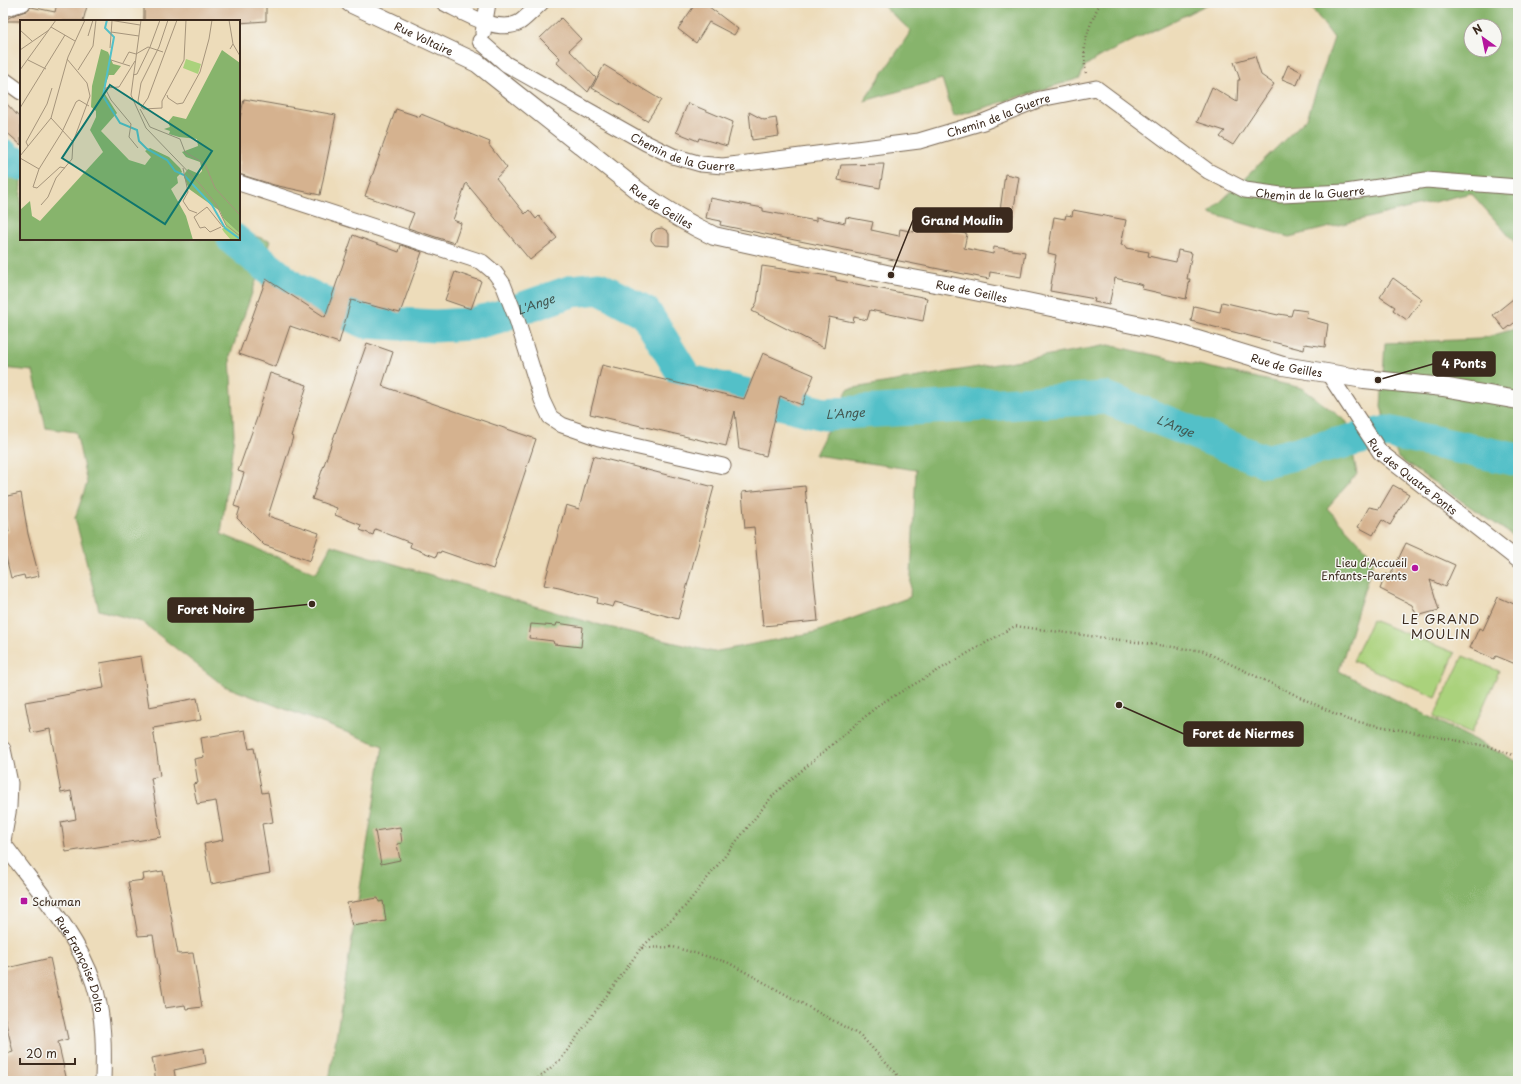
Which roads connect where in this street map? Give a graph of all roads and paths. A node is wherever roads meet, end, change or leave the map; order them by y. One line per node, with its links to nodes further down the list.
1 (22, 3): 7 (street)
2 (350, 3): 10 (street, Rue Voltaire)
3 (444, 3): 8 (street)
4 (488, 3): 8 (street)
5 (541, 3): 8 (street)
6 (1100, 3): 12 (path)
7 (3, 9)
8 (485, 23): 9 (street)
9 (480, 41): 10 (street); 12 (street, Chemin de la Guerre)
10 (476, 63): 16 (street, Rue de Geilles)
11 (3, 79): 13 (street)
12 (1090, 90): 15 (street, Chemin de la Guerre)
13 (20, 91)
14 (240, 183): 18 (street)
15 (1518, 187)
16 (1328, 373): 17 (street, Rue de Geilles); 19 (street, Rue des Quatre Ponts)
17 (1518, 400)
18 (723, 466)
19 (1518, 560)
20 (3, 749): 22 (street)
21 (1518, 757): 23 (path)
22 (3, 842): 24 (street, Rue Françoise Dolto)
23 (641, 948): 25 (path); 26 (path)
24 (103, 1081)
25 (535, 1081)
26 (903, 1081)

